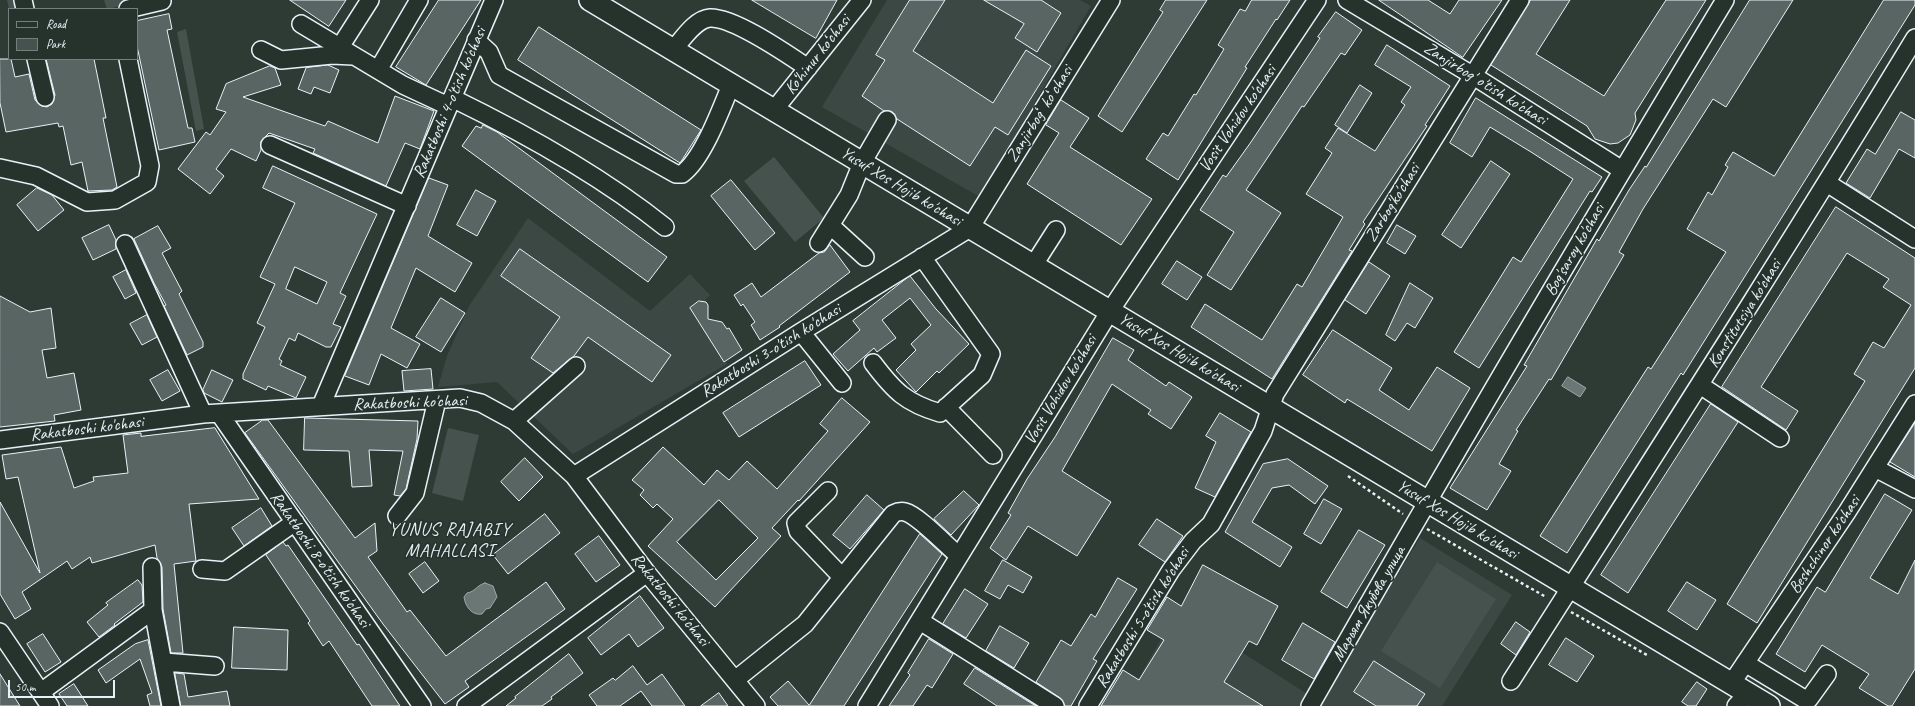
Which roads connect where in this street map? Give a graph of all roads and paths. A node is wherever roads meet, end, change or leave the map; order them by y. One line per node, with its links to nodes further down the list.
1 (370, 0): 18 (street)
2 (419, 0): 22 (street)
3 (494, 0): 15 (street, Rakatboshi 4-o'tish ko'chasi)
4 (862, 0): 21 (street, Ko‘hinur ko‘chasi)
5 (1111, 0): 37 (street, Zanjirbogʻ koʻchasi)
6 (1317, 0): 45 (street, Vosit Vohidov ko'chasi)
7 (1347, 0): 23 (street, Zanjirbog' o'tish ko'chasi)
8 (1520, 0): 23 (street, Zarbog'ko'chasi)
9 (1725, 0): 32 (street, Bog'saroy ko'chasi)
10 (162, 1): 12 (street)
11 (600, 2): 17 (main road, Yusuf Xos Hojib ko'chasi)
12 (132, 8)
13 (301, 24): 18 (street)
14 (1915, 38): 33 (street, Konstitutsiya ko'chasi)
15 (476, 40): 24 (street); 26 (street, Rakatboshi 4-o'tish ko'chasi)
16 (260, 50): 18 (street)
17 (673, 50): 21 (street); 24 (main road, Yusuf Xos Hojib ko'chasi)
18 (336, 51): 22 (street)
19 (36, 60): 25 (street)
20 (128, 60): 31 (street)
21 (808, 68): 27 (street, Ko‘hinur ko‘chasi)
22 (378, 70): 26 (street)
23 (1472, 74): 32 (street, Zanjirbog' o'tish ko'chasi); 55 (street, Zarbog'ko'chasi)
24 (731, 85): 27 (main road, Yusuf Xos Hojib ko'chasi)
25 (45, 97)
26 (450, 102): 34 (street, Rakatboshi 4-o'tish ko'chasi); 36 (street)
27 (774, 110): 30 (main road, Yusuf Xos Hojib ko'chasi)
28 (887, 120): 30 (street)
29 (270, 145): 34 (street)
30 (862, 163): 35 (street); 37 (main road, Yusuf Xos Hojib ko'chasi)
31 (0, 168)
32 (1622, 170): 65 (street, Bog'saroy ko'chasi)
33 (1827, 183): 39 (street); 50 (street, Konstitutsiya ko'chasi)
34 (407, 206): 53 (street, Rakatboshi 4-o'tish ko'chasi)
35 (831, 226): 40 (street); 42 (street)
36 (664, 227)
37 (970, 228): 43 (street, Rakatboshi 3-o'tish ko'chasi); 44 (main road, Yusuf Xos Hojib ko'chasi)
38 (1056, 230): 44 (street)
39 (1915, 239)
40 (820, 243)
41 (125, 244): 56 (street, Rakatboshi 8-o'tish ko'chasi)
42 (865, 257)
43 (922, 257): 46 (street, Rakatboshi 3-o'tish ko'chasi); 54 (street)
44 (1033, 266): 45 (main road, Yusuf Xos Hojib ko'chasi)
45 (1110, 311): 55 (main road, Yusuf Xos Hojib ko'chasi); 68 (street, Vosit Vohidov ko'chasi)
46 (801, 332): 49 (street); 62 (street, Rakatboshi 3-o'tish ko'chasi)
47 (873, 363): 54 (street)
48 (576, 366): 57 (street)
49 (842, 383)
50 (1700, 386): 58 (street); 73 (street, Konstitutsiya ko'chasi)
51 (438, 400): 53 (street, Rakatboshi ko'chasi); 57 (street, Rakatboshi ko'chasi); 66 (street)
52 (1915, 404): 61 (street, Beshchinor ko'chasi)
53 (321, 406): 56 (street, Rakatboshi ko'chasi)
54 (946, 407): 60 (street)
55 (1271, 408): 65 (main road, Yusuf Xos Hojib ko'chasi); 91 (street, Rakatboshi 5-o'tish ko'chasi)
56 (211, 414): 59 (street, Rakatboshi ko'chasi); 67 (street, Rakatboshi 8-o'tish ko'chasi)
57 (514, 421): 62 (street, Rakatboshi ko'chasi)
58 (1780, 438)
59 (0, 440)
60 (993, 455)
61 (1875, 468): 63 (street); 78 (street, Beshchinor ko'chasi)
62 (574, 476): 71 (street, Rakatboshi ko'chasi)
63 (1915, 488)
64 (828, 491): 72 (street)
65 (1427, 502): 73 (main road, Yusuf Xos Hojib ko'chasi); 92 (street, Марьям Якубова улица)
66 (397, 516)
67 (295, 522): 70 (street); 86 (street, Rakatboshi 8-o'tish ko'chasi)
68 (959, 556): 72 (street); 75 (street, Vosit Vohidov ko'chasi)
69 (152, 567): 74 (street)
70 (202, 569)
71 (647, 573): 81 (street, Rakatboshi ko'chasi); 87 (street)
72 (842, 577): 81 (street)
73 (1570, 588): 82 (street, Konstitutsiya ko'chasi); 83 (main road, Yusuf Xos Hojib ko'chasi)
74 (153, 610): 77 (street); 84 (street)
75 (920, 621): 89 (street, Vosit Vohidov ko'chasi); 90 (street)
76 (0, 632): 84 (street)
77 (164, 662): 79 (street); 85 (street)
78 (1744, 663): 80 (street); 83 (street, Beshchinor ko'chasi)
79 (215, 666)
80 (1827, 674)
81 (735, 680): 88 (street, Rakatboshi ko'chasi)
82 (1511, 681)
83 (1738, 694): 93 (main road, Yusuf Xos Hojib ko'chasi)
84 (45, 699)
85 (171, 706)
86 (422, 706)
87 (466, 706)
88 (756, 706)
89 (867, 706)
90 (1056, 706)
91 (1088, 706)
92 (1310, 706)
93 (1769, 706)

